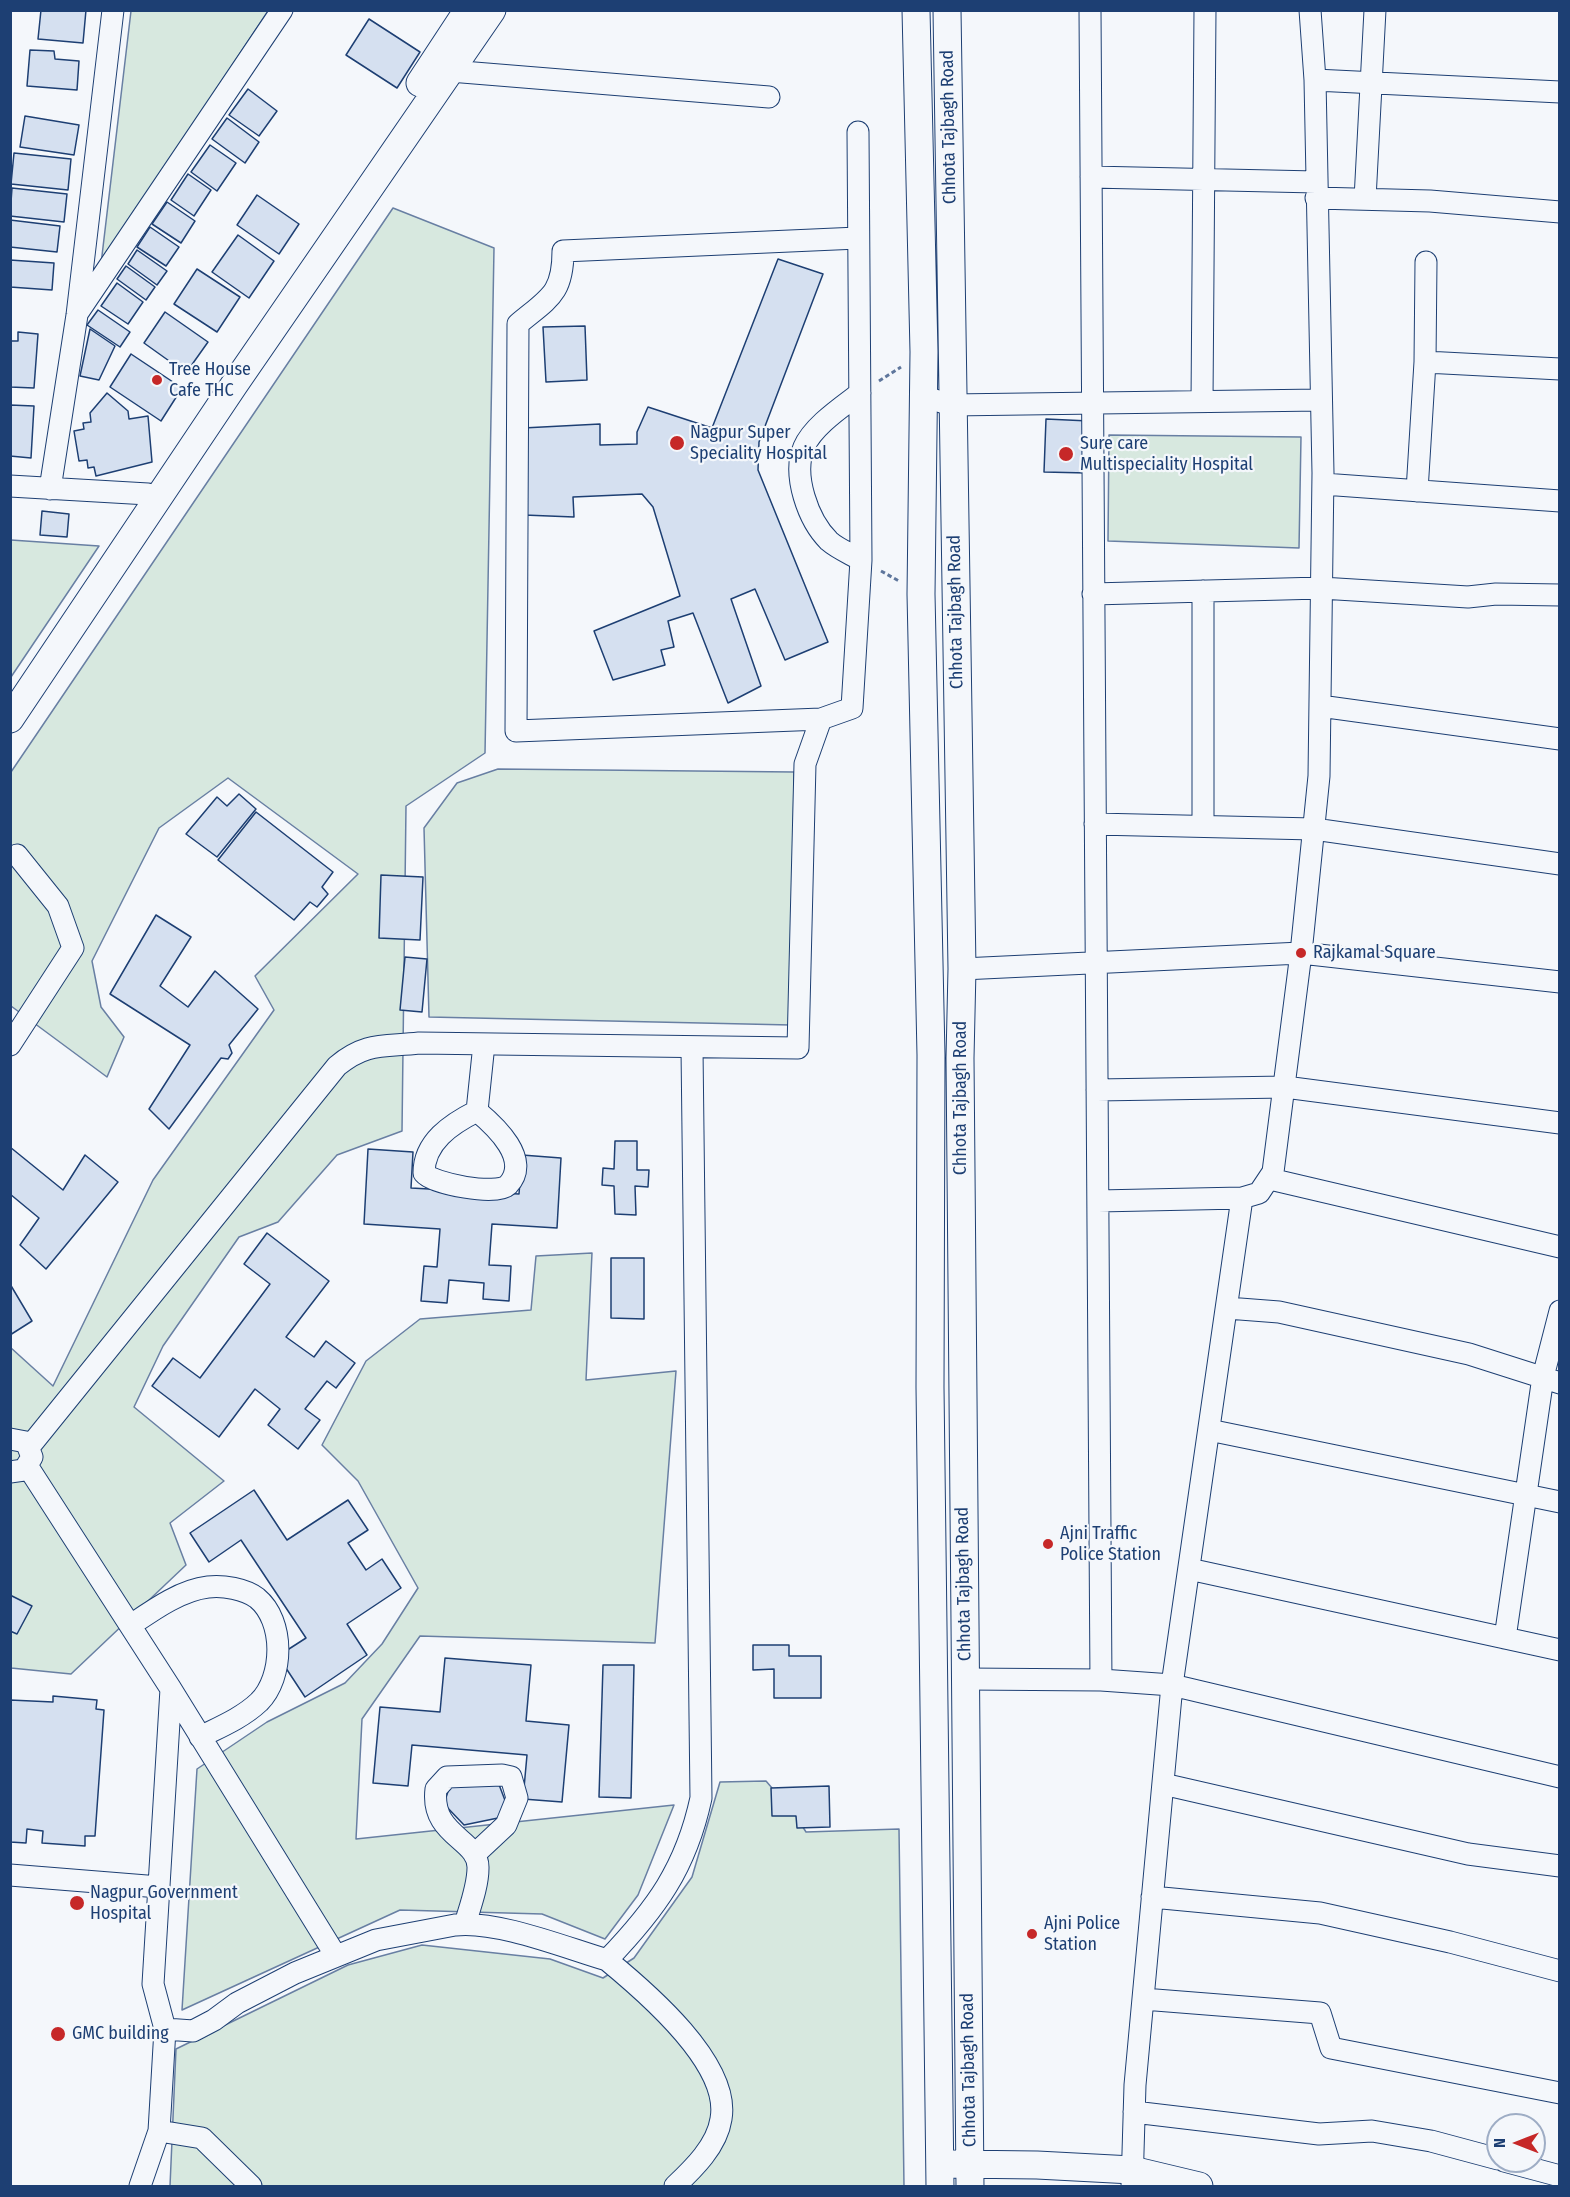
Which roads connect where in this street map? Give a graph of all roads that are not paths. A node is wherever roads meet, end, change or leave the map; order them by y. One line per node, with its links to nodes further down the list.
1 (113, 10): 24 (street)
2 (282, 10): 24 (street)
3 (468, 10): 37 (main road)
4 (492, 10): 11 (main road)
5 (916, 10): 28 (main road)
6 (947, 10): 32 (main road, Chhota Tajbagh Road)
7 (1090, 10): 17 (street)
8 (1205, 10): 18 (street)
9 (1310, 10): 12 (street)
10 (1375, 10): 13 (street)
11 (450, 71): 15 (street); 46 (main road)
12 (1315, 80): 13 (street); 19 (street)
13 (1371, 81): 14 (street); 20 (street)
14 (1560, 92)
15 (769, 97)
16 (858, 132): 22 (street)
17 (1091, 177): 18 (street); 31 (street)
18 (1205, 180): 19 (street); 30 (street)
19 (1316, 190): 20 (street); 29 (street)
20 (1365, 199): 21 (street)
21 (1560, 212)
22 (858, 238): 27 (street); 47 (street)
23 (1426, 262): 25 (street)
24 (77, 315): 35 (street)
25 (1425, 362): 26 (street); 36 (street)
26 (1560, 369)
27 (860, 393): 39 (street); 39 (street)
28 (922, 396): 32 (street); 57 (main road)
29 (1320, 400): 30 (street); 33 (street)
30 (1202, 401): 31 (street)
31 (1092, 402): 32 (street); 42 (street)
32 (951, 405): 56 (main road, Chhota Tajbagh Road)
33 (1323, 484): 36 (street); 40 (street)
34 (10, 486): 35 (street)
35 (50, 489): 37 (street)
36 (1417, 491): 38 (street)
37 (148, 494): 44 (main road)
38 (1560, 501)
39 (861, 560): 47 (street)
40 (1321, 588): 41 (street); 43 (street); 45 (street)
41 (1203, 591): 42 (street); 50 (street)
42 (1093, 594): 49 (street)
43 (1560, 595)
44 (10, 694)
45 (1320, 706): 48 (street); 51 (street)
46 (10, 718)
47 (821, 719): 61 (street)
48 (1560, 739)
49 (1095, 824): 50 (street); 55 (street)
50 (1203, 826): 51 (street)
51 (1314, 828): 53 (street); 54 (street)
52 (17, 855): 60 (street)
53 (1560, 864)
54 (1301, 953): 55 (street); 58 (street); 62 (street)
55 (1096, 962): 56 (street); 63 (street)
56 (962, 969): 57 (main road); 81 (main road, Chhota Tajbagh Road)
57 (930, 970): 104 (main road)
58 (1560, 982)
59 (484, 1044): 61 (street); 64 (street); 74 (street)
60 (10, 1045)
61 (692, 1049): 95 (street)
62 (1285, 1088): 63 (street); 65 (street); 66 (street)
63 (1097, 1090): 68 (street)
64 (477, 1111): 64 (street)
65 (1560, 1123)
66 (1269, 1179): 67 (street); 69 (street)
67 (1242, 1198): 68 (street); 70 (street)
68 (1098, 1201): 82 (street)
69 (1560, 1247)
70 (1227, 1308): 72 (street); 73 (street)
71 (1560, 1311): 72 (street)
72 (1551, 1380): 75 (street)
73 (1209, 1430): 75 (street); 77 (street)
74 (20, 1456): 78 (street)
75 (1526, 1496): 76 (street); 79 (street)
76 (1560, 1502)
77 (1189, 1569): 79 (street); 83 (street)
78 (131, 1624): 84 (street); 85 (street)
79 (1505, 1638): 80 (street)
80 (1560, 1650)
81 (965, 1679): 82 (street); 103 (main road, Chhota Tajbagh Road)
82 (1101, 1680): 83 (street)
83 (1172, 1685): 86 (street); 87 (street)
84 (171, 1689): 85 (street); 91 (street)
85 (200, 1737): 94 (street)
86 (1560, 1777)
87 (1163, 1784): 89 (street); 92 (street)
88 (475, 1854): 93 (street)
89 (1560, 1866)
90 (10, 1875): 91 (street)
91 (159, 1887): 98 (street)
92 (1152, 1897): 96 (street); 97 (street)
93 (465, 1924): 94 (street); 95 (street)
94 (336, 1956): 98 (street)
95 (608, 1960): 108 (street)
96 (1560, 1971)
97 (1143, 1999): 99 (street); 100 (street)
98 (165, 2029): 101 (street)
99 (1560, 2093)
100 (1134, 2112): 102 (street); 105 (street)
101 (159, 2131): 106 (street); 107 (street)
102 (1486, 2157)
103 (970, 2175): 104 (main road); 105 (main road)
104 (940, 2176)
105 (1132, 2178): 109 (main road)
106 (140, 2187)
107 (251, 2187)
108 (675, 2187)
109 (1199, 2187)

